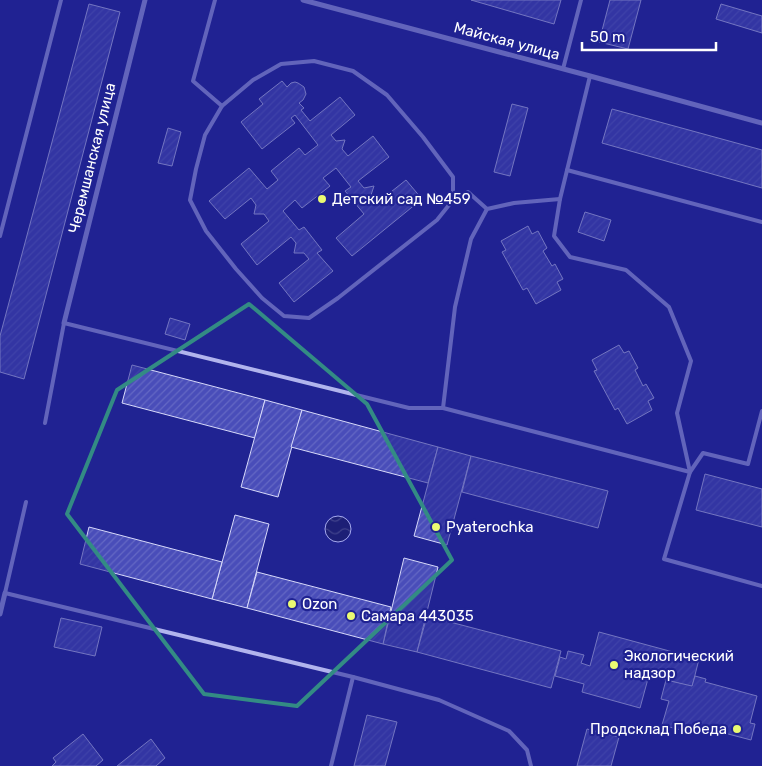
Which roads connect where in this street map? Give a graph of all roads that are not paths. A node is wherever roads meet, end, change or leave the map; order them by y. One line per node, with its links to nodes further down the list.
1 (61, 0): 15 (lane)
2 (145, 0): 16 (street, Черемшанская улица)
3 (215, 0): 8 (lane)
4 (303, 0): 6 (street, Майская улица)
5 (581, 0): 6 (lane)
6 (563, 69): 7 (street, Майская улица)
7 (590, 76): 9 (street, Майская улица); 10 (lane)
8 (222, 106): 11 (lane); 11 (lane)
9 (762, 123)
10 (567, 170): 12 (lane); 14 (lane)
11 (453, 200): 13 (lane)
12 (560, 200): 13 (lane); 20 (lane)
13 (487, 209): 17 (lane)
14 (762, 222)
15 (0, 236)
16 (64, 323): 17 (lane); 19 (lane)
17 (443, 408): 20 (lane)
18 (762, 411): 20 (lane)
19 (45, 422)
20 (690, 472): 22 (lane)
21 (26, 502): 23 (lane)
22 (762, 586)
23 (5, 592): 24 (street); 25 (lane)
24 (0, 614)
25 (353, 676): 26 (lane); 27 (lane)
26 (331, 766)
27 (531, 766)

